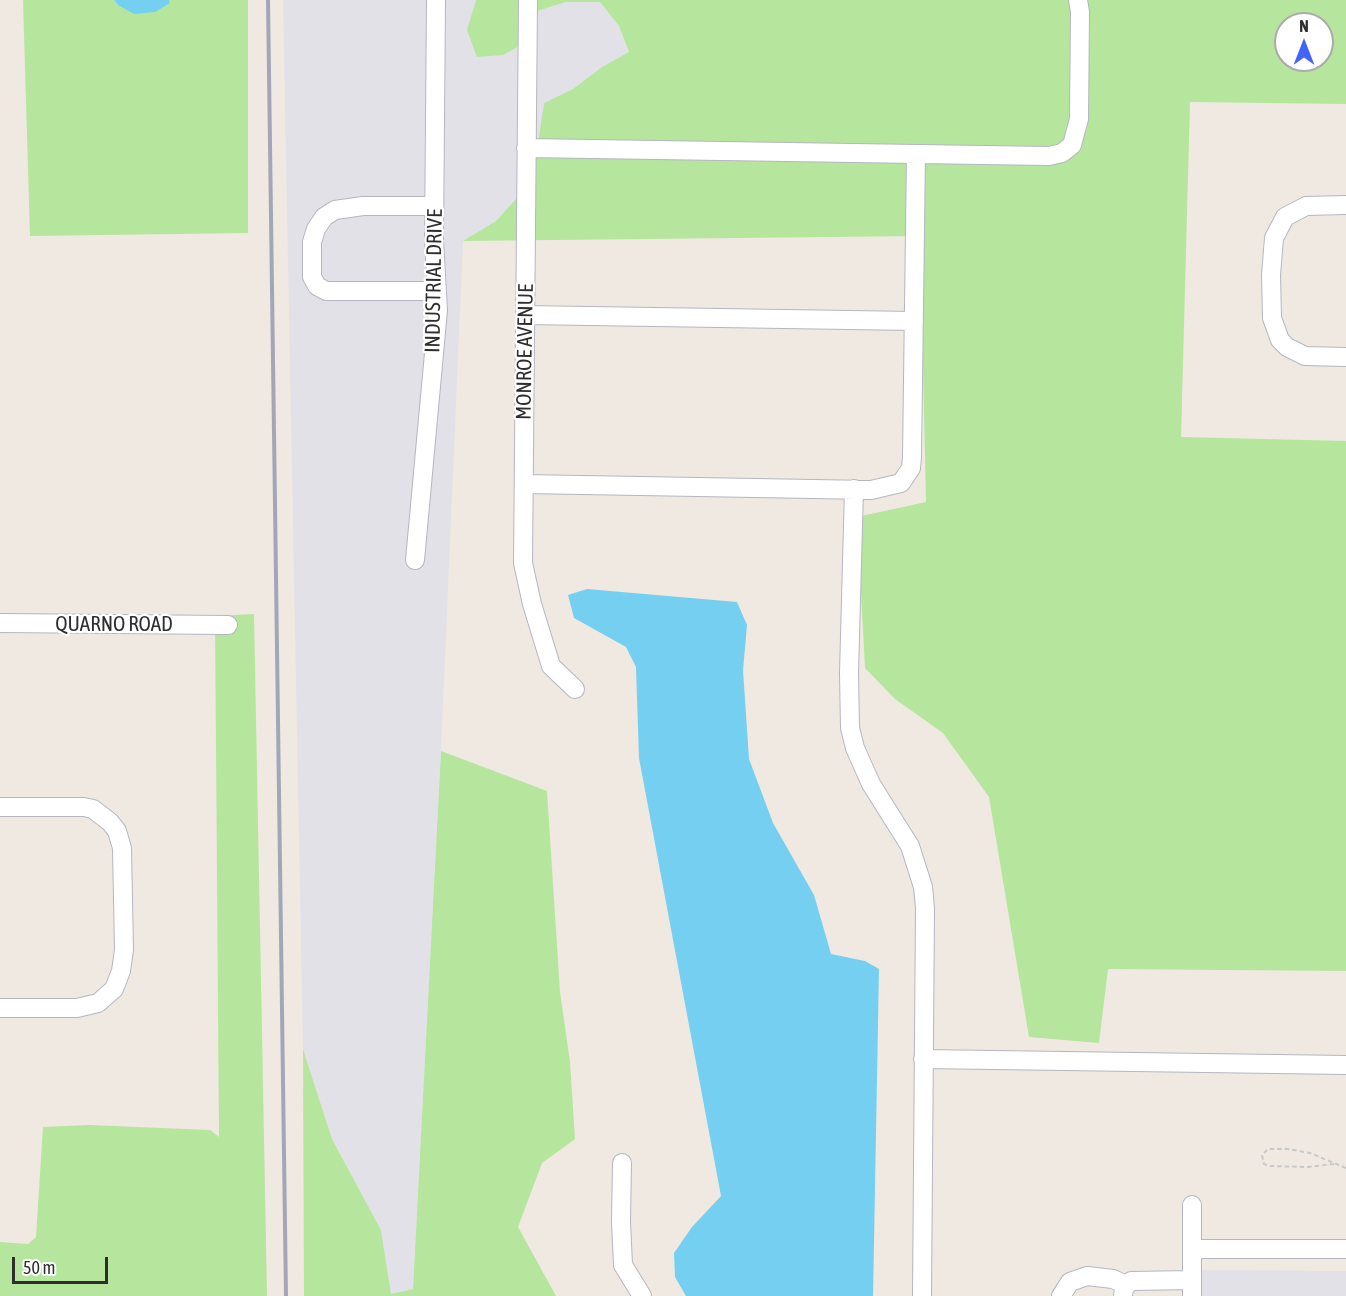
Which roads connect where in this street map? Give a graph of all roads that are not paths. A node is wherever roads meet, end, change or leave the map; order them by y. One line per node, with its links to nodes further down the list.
1 (436, 0): 7 (street, INDUSTRIAL DRIVE)
2 (528, 0): 4 (street, MONROE AVENUE)
3 (1078, 0): 5 (street)
4 (526, 148): 5 (street); 9 (street, MONROE AVENUE)
5 (916, 154): 10 (street)
6 (1346, 205): 11 (street)
7 (434, 206): 8 (street, INDUSTRIAL DRIVE); 8 (street)
8 (437, 291): 14 (street, INDUSTRIAL DRIVE)
9 (525, 315): 10 (street); 12 (street, MONROE AVENUE)
10 (914, 321): 13 (street)
11 (1346, 357)
12 (524, 484): 13 (street); 17 (street, MONROE AVENUE)
13 (854, 489): 20 (street)
14 (415, 560)
15 (0, 623): 16 (street, QUARNO ROAD)
16 (228, 625)
17 (575, 689)
18 (0, 807): 19 (street)
19 (0, 1008)
20 (923, 1059): 21 (street); 29 (street)
21 (1346, 1065)
22 (622, 1163): 28 (street)
23 (1192, 1205): 24 (street)
24 (1192, 1249): 25 (street); 26 (street)
25 (1346, 1249)
26 (1192, 1288): 27 (street)
27 (1125, 1291): 30 (street)
28 (642, 1296)
29 (922, 1296)
30 (1061, 1296)

